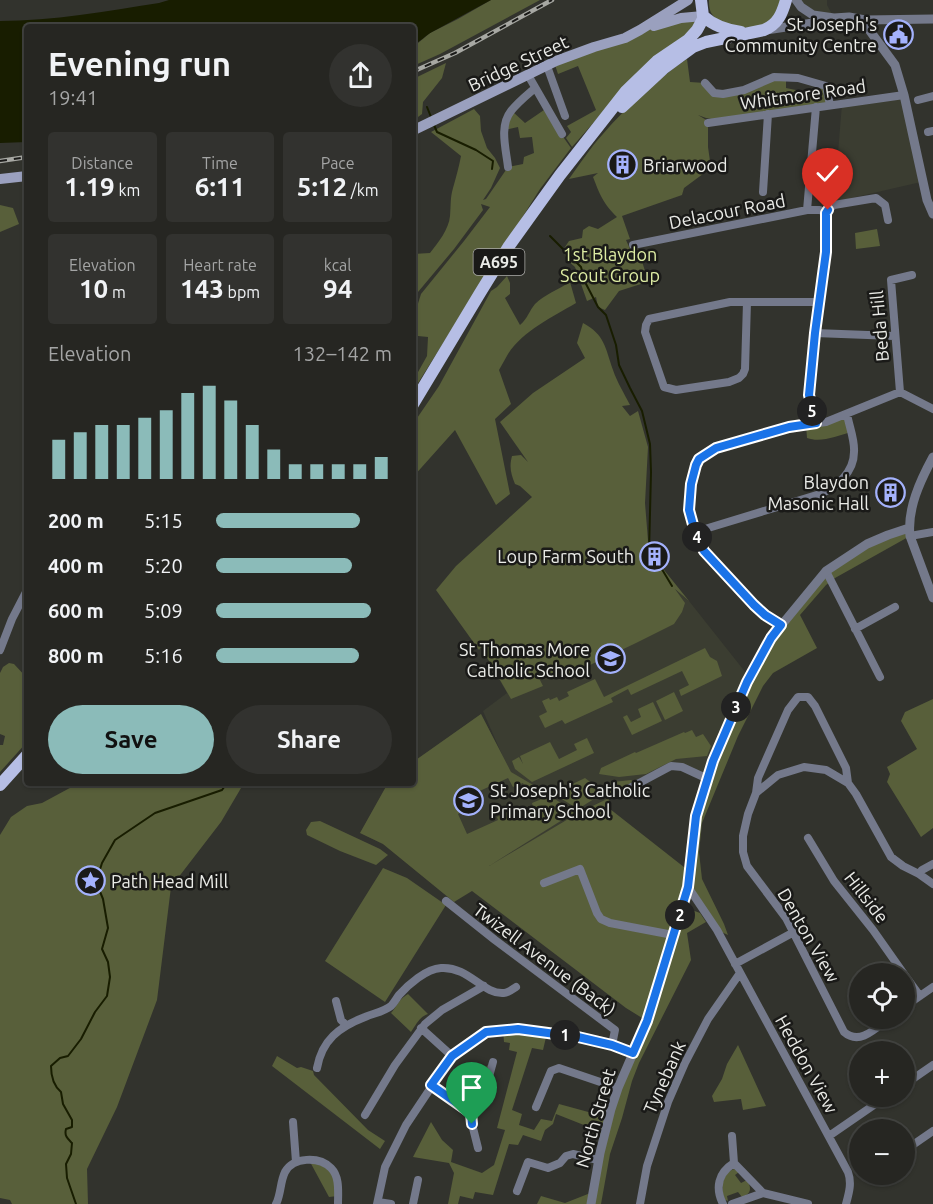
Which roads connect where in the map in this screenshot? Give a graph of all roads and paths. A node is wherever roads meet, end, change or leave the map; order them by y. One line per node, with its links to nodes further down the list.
1 (688, 0): 9 (main road, Bridge Street)
2 (701, 0): 5 (main road)
3 (786, 0): 10 (main road)
4 (796, 0): 6 (street)
5 (703, 17): 9 (main road, Bridge Street); 11 (main road); 24 (main road, A695)
6 (834, 18): 8 (street); 10 (street)
7 (933, 19): 8 (street)
8 (865, 20): 16 (street)
9 (640, 30): 12 (main road, Bridge Street)
10 (764, 30): 11 (main road)
11 (748, 34): 24 (main road, A695)
12 (548, 66): 13 (main road, Bridge Street); 22 (street)
13 (527, 75): 15 (street); 25 (main road, Bridge Street)
14 (705, 83): 19 (street)
15 (535, 88): 26 (street); 27 (street)
16 (904, 95): 19 (street, Whitmore Road); 33 (street)
17 (933, 96): 18 (street)
18 (918, 100)
19 (830, 105): 20 (street, Whitmore Road)
20 (816, 107): 21 (street, Whitmore Road); 31 (street)
21 (768, 114): 23 (street, Whitmore Road); 30 (street)
22 (565, 116)
23 (708, 123)
24 (598, 127): 42 (main road, A695)
25 (416, 129)
26 (562, 134)
27 (508, 166)
28 (24, 176): 29 (main road)
29 (0, 179)
30 (763, 192)
31 (807, 210): 32 (street, Delacour Road); 35 (street, Delacour Road)
32 (826, 213): 34 (street); 38 (street)
33 (933, 214)
34 (888, 220)
35 (633, 245)
36 (912, 275): 40 (street, Beda Hill)
37 (747, 302): 37 (street); 38 (street)
38 (819, 302): 39 (street)
39 (815, 333): 40 (street); 45 (street)
40 (894, 336): 41 (street, Beda Hill)
41 (900, 392): 43 (street); 44 (street)
42 (416, 399)
43 (933, 409)
44 (847, 414): 45 (street); 47 (street)
45 (816, 423): 47 (street)
46 (933, 457): 48 (street)
47 (695, 532): 54 (street)
48 (909, 532): 49 (street); 50 (street, North Street); 52 (street)
49 (933, 532)
50 (826, 571): 54 (street, North Street); 55 (street)
51 (24, 596): 56 (street)
52 (933, 598)
53 (895, 607): 55 (street)
54 (781, 625): 59 (street, North Street)
55 (855, 629): 57 (street)
56 (0, 650)
57 (880, 677)
58 (24, 758): 61 (main road)
59 (708, 779): 62 (street); 69 (street, North Street)
60 (848, 783): 63 (street); 63 (street, Denton View); 66 (street, Denton View)
61 (0, 785)
62 (627, 793)
63 (756, 793): 71 (street, Denton View)
64 (808, 838): 73 (street, Hillside)
65 (933, 864): 66 (street)
66 (919, 874): 68 (street, Denton View)
67 (544, 883): 72 (street)
68 (933, 884)
69 (688, 887): 72 (street, North Street); 74 (street, Heddon View)
70 (446, 901): 86 (street, Twizell Avenue (Back))
71 (794, 932): 74 (street); 85 (street, Denton View)
72 (673, 935): 87 (street, North Street)
73 (896, 963)
74 (735, 964): 75 (street, Heddon View)
75 (740, 973): 102 (street, Heddon View); 119 (street, Tynebank)
76 (484, 986): 77 (street); 83 (street); 84 (street)
77 (516, 987)
78 (933, 987): 80 (street)
79 (915, 989): 80 (street, Hillside)
80 (920, 996): 81 (street)
81 (915, 999)
82 (336, 1001): 83 (street)
83 (346, 1025): 91 (street)
84 (422, 1028): 88 (street); 98 (street)
85 (875, 1029)
86 (612, 1045): 87 (street); 88 (street)
87 (633, 1053): 94 (street, North Street)
88 (452, 1056): 93 (street)
89 (493, 1062): 97 (street)
90 (933, 1065): 92 (street)
91 (317, 1068)
92 (915, 1077)
93 (431, 1085): 97 (street); 113 (street)
94 (618, 1088): 95 (street); 107 (street, North Street)
95 (536, 1107)
96 (871, 1107): 102 (street)
97 (471, 1113): 105 (street)
98 (365, 1114)
99 (293, 1122): 108 (street)
100 (933, 1131): 103 (street)
101 (732, 1136): 109 (street)
102 (829, 1136): 123 (street, Heddon View)
103 (915, 1143)
104 (575, 1144): 106 (street)
105 (478, 1148)
106 (573, 1154): 107 (street); 111 (street)
107 (598, 1160): 118 (street, North Street)
108 (296, 1162): 114 (street); 115 (street)
109 (734, 1164): 112 (street); 120 (street)
110 (418, 1180): 117 (street)
111 (517, 1191)
112 (763, 1193): 121 (street); 122 (street)
113 (377, 1203): 116 (street)
114 (278, 1204)
115 (338, 1204)
116 (391, 1204)
117 (413, 1204)
118 (591, 1204)
119 (640, 1204)
120 (723, 1204)
121 (732, 1204)
122 (808, 1204)
123 (846, 1204)

